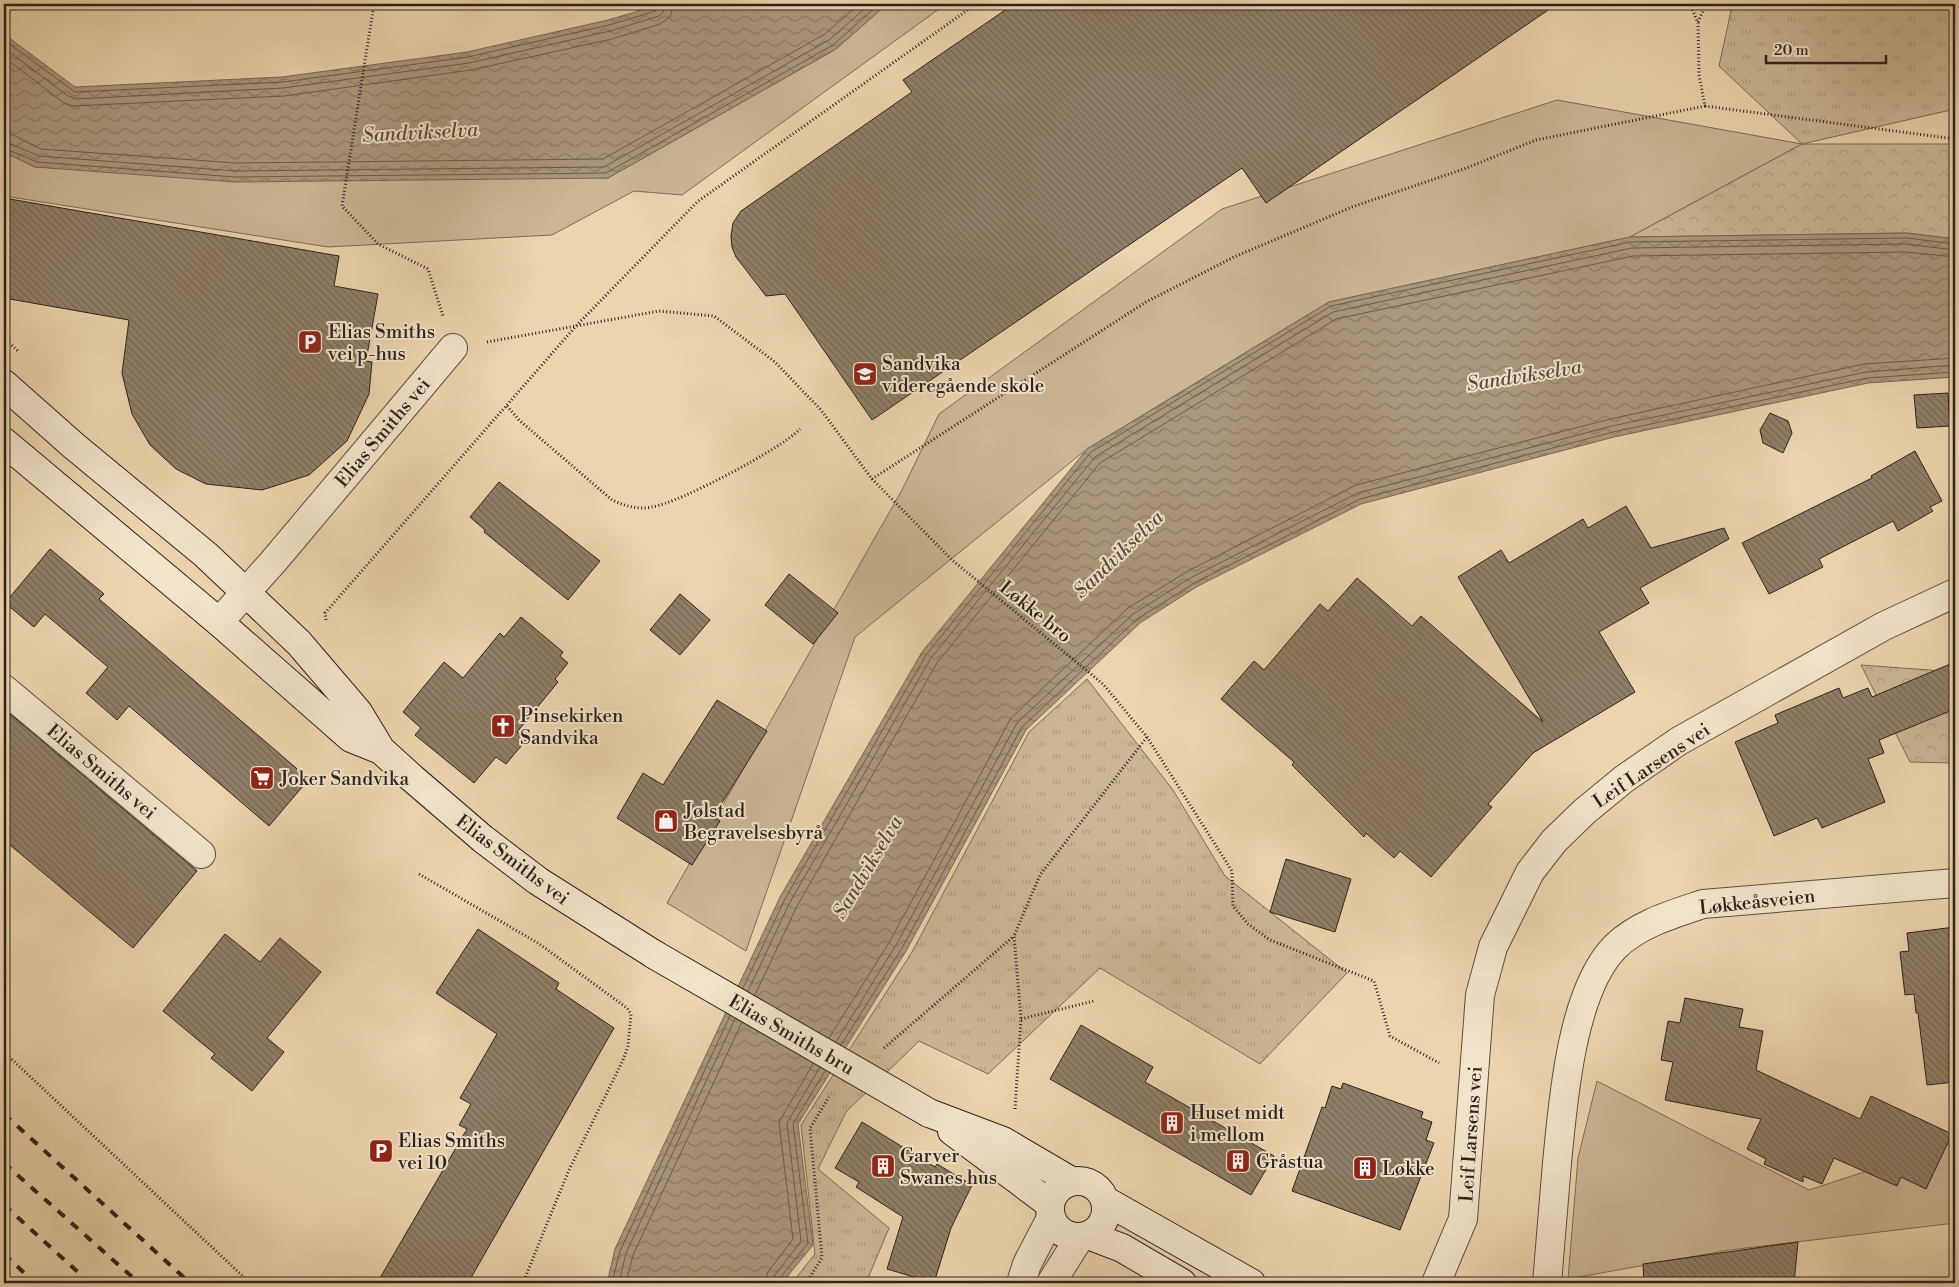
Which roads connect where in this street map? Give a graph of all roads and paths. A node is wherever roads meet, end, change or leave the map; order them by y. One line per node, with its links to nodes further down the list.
1 (374, 4): 9 (path)
2 (976, 4): 8 (path)
3 (1690, 4): 5 (path)
4 (1706, 4): 5 (path)
5 (1698, 22): 6 (path)
6 (1704, 106): 7 (path); 14 (path)
7 (1955, 139)
8 (576, 326): 9 (path, Løkke bro); 11 (path); 14 (path, Løkke bro)
9 (453, 348): 16 (main road, Elias Smiths vei)
10 (4, 384): 16 (main road, Elias Smiths vei)
11 (507, 406): 12 (path); 17 (path)
12 (800, 429)
13 (4, 442): 18 (main road, Elias Smiths vei)
14 (872, 479): 20 (path, Løkke bro)
15 (1955, 593): 29 (main road, Leif Larsens vei)
16 (246, 594): 18 (main road, Elias Smiths vei); 21 (main road, Elias Smiths vei)
17 (325, 613)
18 (218, 622): 21 (main road, Elias Smiths vei)
19 (4, 689): 22 (main road, Elias Smiths vei)
20 (1147, 737): 27 (path); 29 (path, Løkke bro)
21 (381, 750): 25 (main road, Elias Smiths vei)
22 (201, 854)
23 (419, 874): 37 (path)
24 (1955, 882): 43 (main road, Løkkeåsveien)
25 (655, 955): 31 (main road, Elias Smiths bru, bridge)
26 (1094, 1001): 27 (path)
27 (1021, 1019): 30 (path)
28 (4, 1052): 36 (path)
29 (1472, 1081): 42 (main road, Leif Larsens vei)
30 (1014, 1111)
31 (929, 1113): 32 (main road); 34 (main road)
32 (1071, 1181): 33 (main road); 34 (main road)
33 (1106, 1201): 35 (main road); 41 (main road)
34 (1050, 1211): 35 (main road); 38 (main road)
35 (1084, 1236): 39 (main road); 40 (main road)
36 (250, 1283)
37 (522, 1283)
38 (1020, 1283)
39 (1051, 1283)
40 (1182, 1283)
41 (1251, 1283)
42 (1436, 1283)
43 (1547, 1283)

